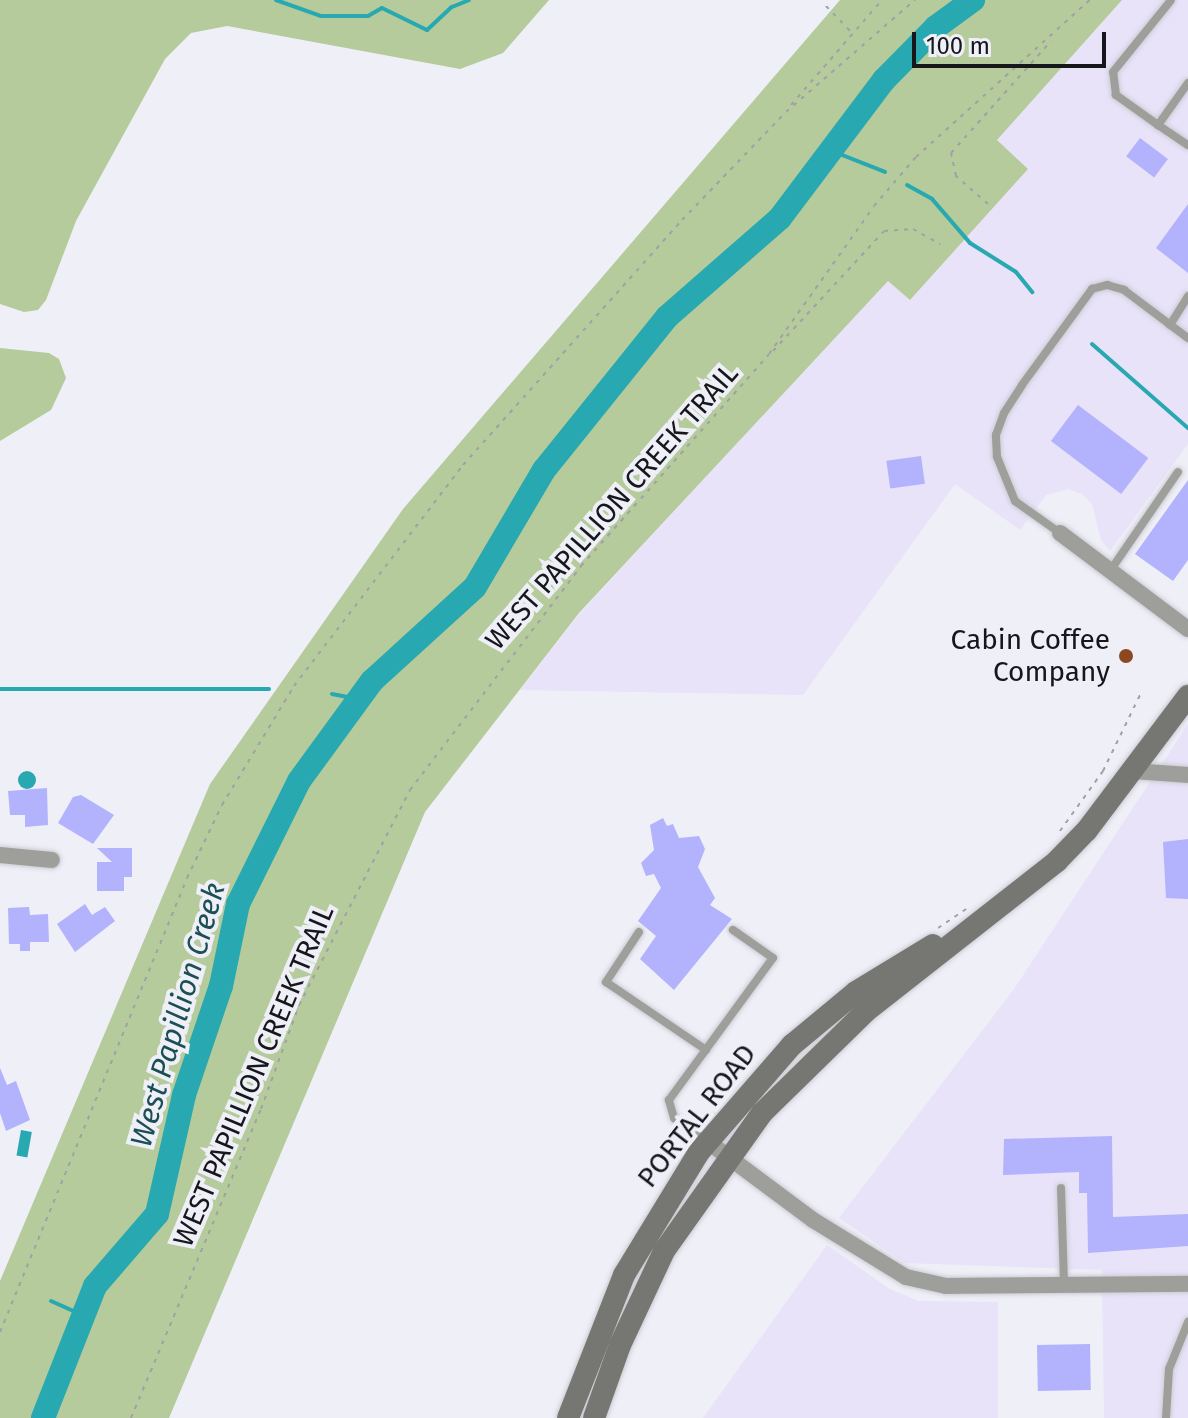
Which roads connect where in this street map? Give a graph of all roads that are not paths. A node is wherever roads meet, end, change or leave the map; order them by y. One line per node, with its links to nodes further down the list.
1 (1171, 0): 3 (lane)
2 (1188, 83): 3 (lane)
3 (1158, 125): 4 (lane)
4 (1188, 145)
5 (1188, 296): 6 (lane)
6 (1170, 325): 7 (lane); 9 (lane)
7 (1188, 338)
8 (1178, 472): 10 (lane)
9 (1060, 533): 10 (street)
10 (1110, 572): 11 (street)
11 (1188, 629)
12 (1188, 696): 13 (main road, PORTAL ROAD)
13 (1134, 771): 14 (street); 18 (main road, PORTAL ROAD)
14 (1188, 775)
15 (0, 855): 16 (street)
16 (52, 860)
17 (733, 930): 20 (lane)
18 (967, 930): 21 (main road, PORTAL ROAD); 22 (main road, PORTAL ROAD)
19 (639, 932): 20 (lane)
20 (706, 1050): 21 (lane)
21 (707, 1141): 22 (street); 27 (main road, PORTAL ROAD)
22 (727, 1156): 24 (street); 28 (main road, PORTAL ROAD)
23 (1061, 1188): 24 (lane)
24 (1064, 1284): 25 (street)
25 (1188, 1284)
26 (1188, 1322): 29 (lane)
27 (568, 1418)
28 (594, 1418)
29 (1166, 1418)

